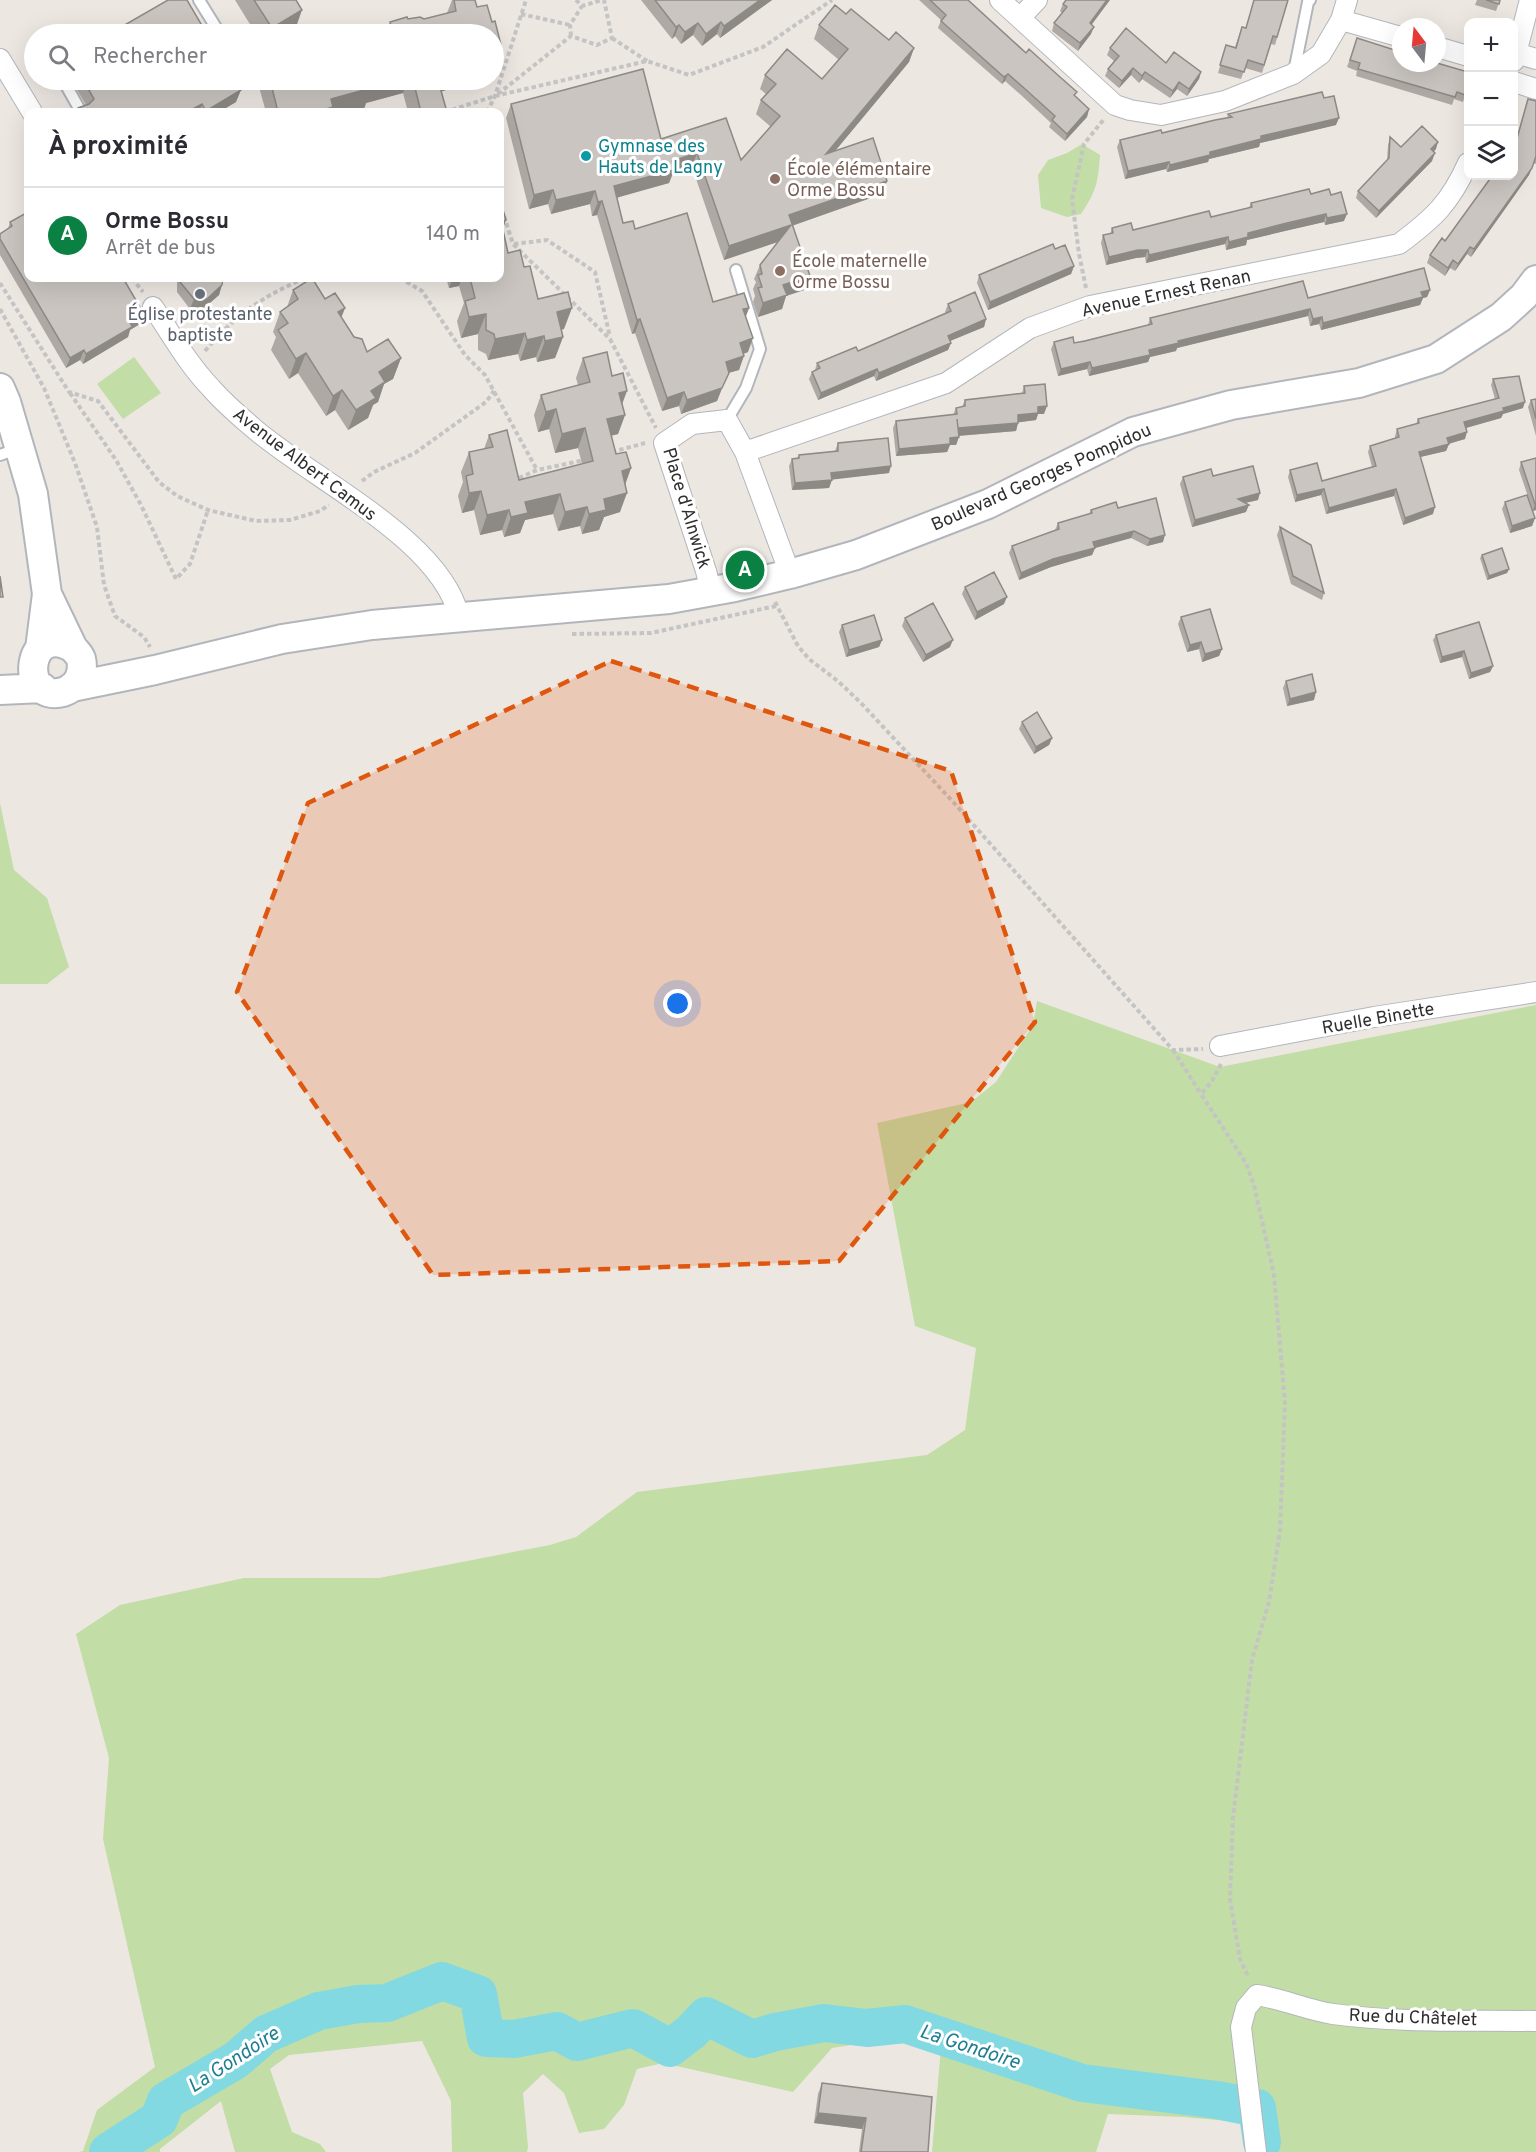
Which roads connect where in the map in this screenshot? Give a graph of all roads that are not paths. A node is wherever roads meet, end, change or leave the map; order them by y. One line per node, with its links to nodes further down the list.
1 (199, 0): 9 (lane)
2 (1000, 0): 7 (street)
3 (1036, 0): 7 (street)
4 (1310, 0): 17 (lane)
5 (1347, 0): 8 (street)
6 (1530, 0): 11 (street)
7 (1020, 18): 17 (street)
8 (1341, 20): 10 (street); 17 (street)
9 (214, 24)
10 (1392, 34)
11 (1518, 46)
12 (1446, 50): 13 (street)
13 (1464, 55)
14 (1518, 57): 16 (street)
15 (0, 59): 21 (street)
16 (1536, 59)
17 (1293, 74)
18 (1518, 82): 19 (street)
19 (1536, 88)
20 (69, 90): 22 (lane)
21 (30, 108)
22 (79, 108)
23 (1464, 171): 30 (street, Avenue Ernest Renan)
24 (736, 270): 28 (lane)
25 (1532, 294): 31 (main road, Boulevard Georges Pompidou)
26 (153, 307): 34 (street, Avenue Albert Camus)
27 (0, 388): 29 (main road)
28 (727, 420): 30 (street); 32 (street, Place d'Alnwick)
29 (10, 451): 33 (main road)
30 (745, 452): 31 (street)
31 (779, 576): 32 (main road, Boulevard Georges Pompidou)
32 (711, 591): 34 (main road, Boulevard Georges Pompidou)
33 (47, 594): 35 (main road); 36 (main road)
34 (459, 616): 37 (main road, Boulevard Georges Pompidou)
35 (77, 653): 36 (main road); 37 (main road); 39 (main road)
36 (36, 655): 38 (main road); 40 (main road)
37 (155, 670): 39 (main road, Boulevard Georges Pompidou)
38 (0, 683)
39 (72, 687): 40 (main road)
40 (43, 688): 41 (main road)
41 (0, 690)
42 (1536, 992): 43 (street, Ruelle Binette)
43 (1220, 1046)
44 (1536, 2021): 45 (street, Rue du Châtelet)
45 (1256, 2152)

